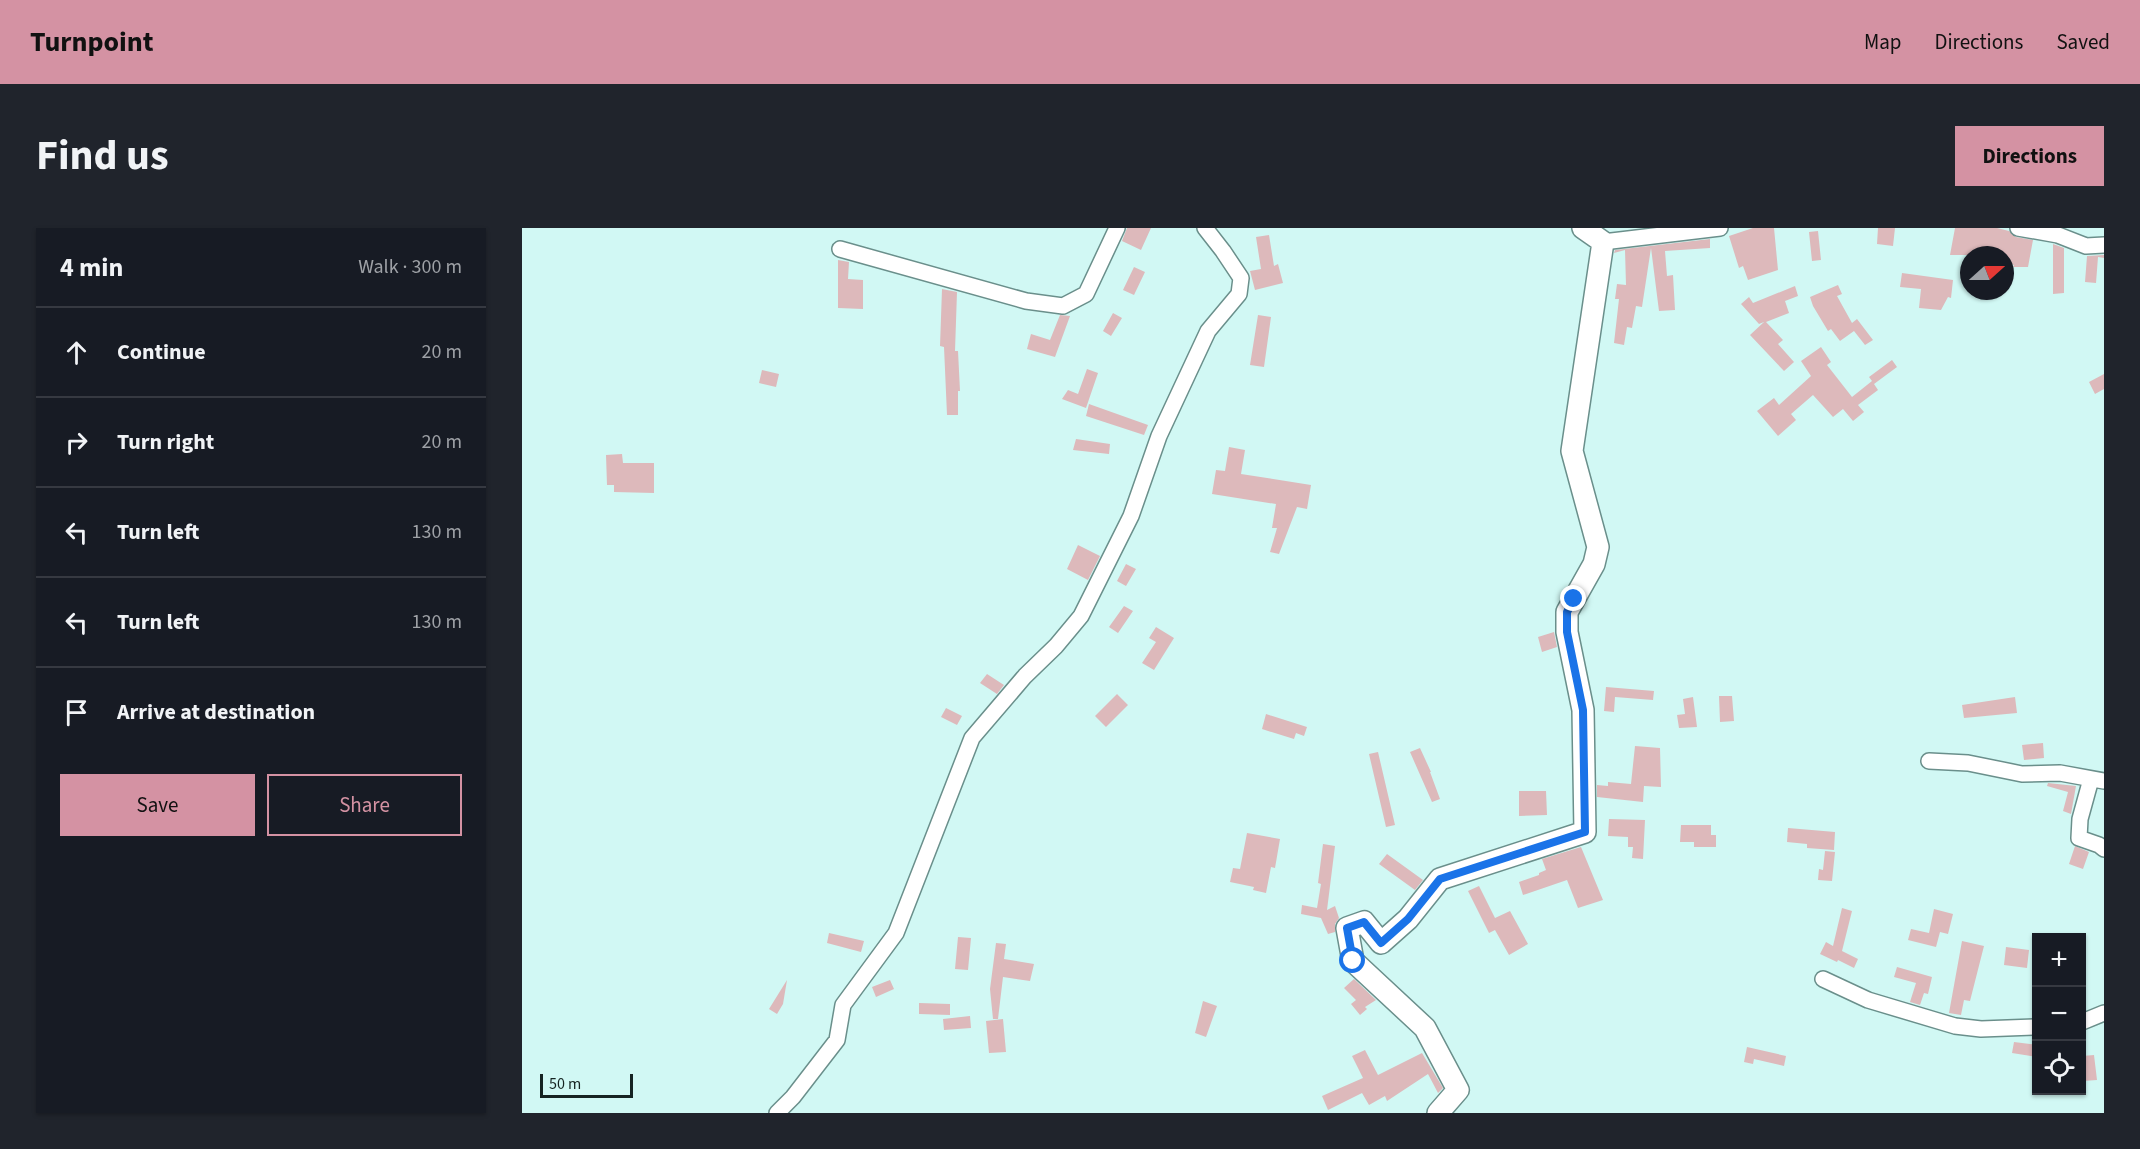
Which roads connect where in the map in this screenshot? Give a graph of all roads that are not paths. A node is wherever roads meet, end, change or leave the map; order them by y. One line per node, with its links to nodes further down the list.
1 (1117, 228): 8 (street)
2 (1205, 228): 16 (street)
3 (1583, 228): 6 (street)
4 (1720, 228): 6 (street)
5 (2018, 228): 7 (street)
6 (1603, 242): 17 (street)
7 (2104, 245)
8 (840, 249)
9 (1929, 761): 10 (street)
10 (2097, 780): 11 (street)
11 (2104, 849)
12 (1823, 979): 15 (street)
13 (2104, 1013): 14 (street)
14 (2086, 1020)
15 (2032, 1027)
16 (777, 1113)
17 (1438, 1113)

